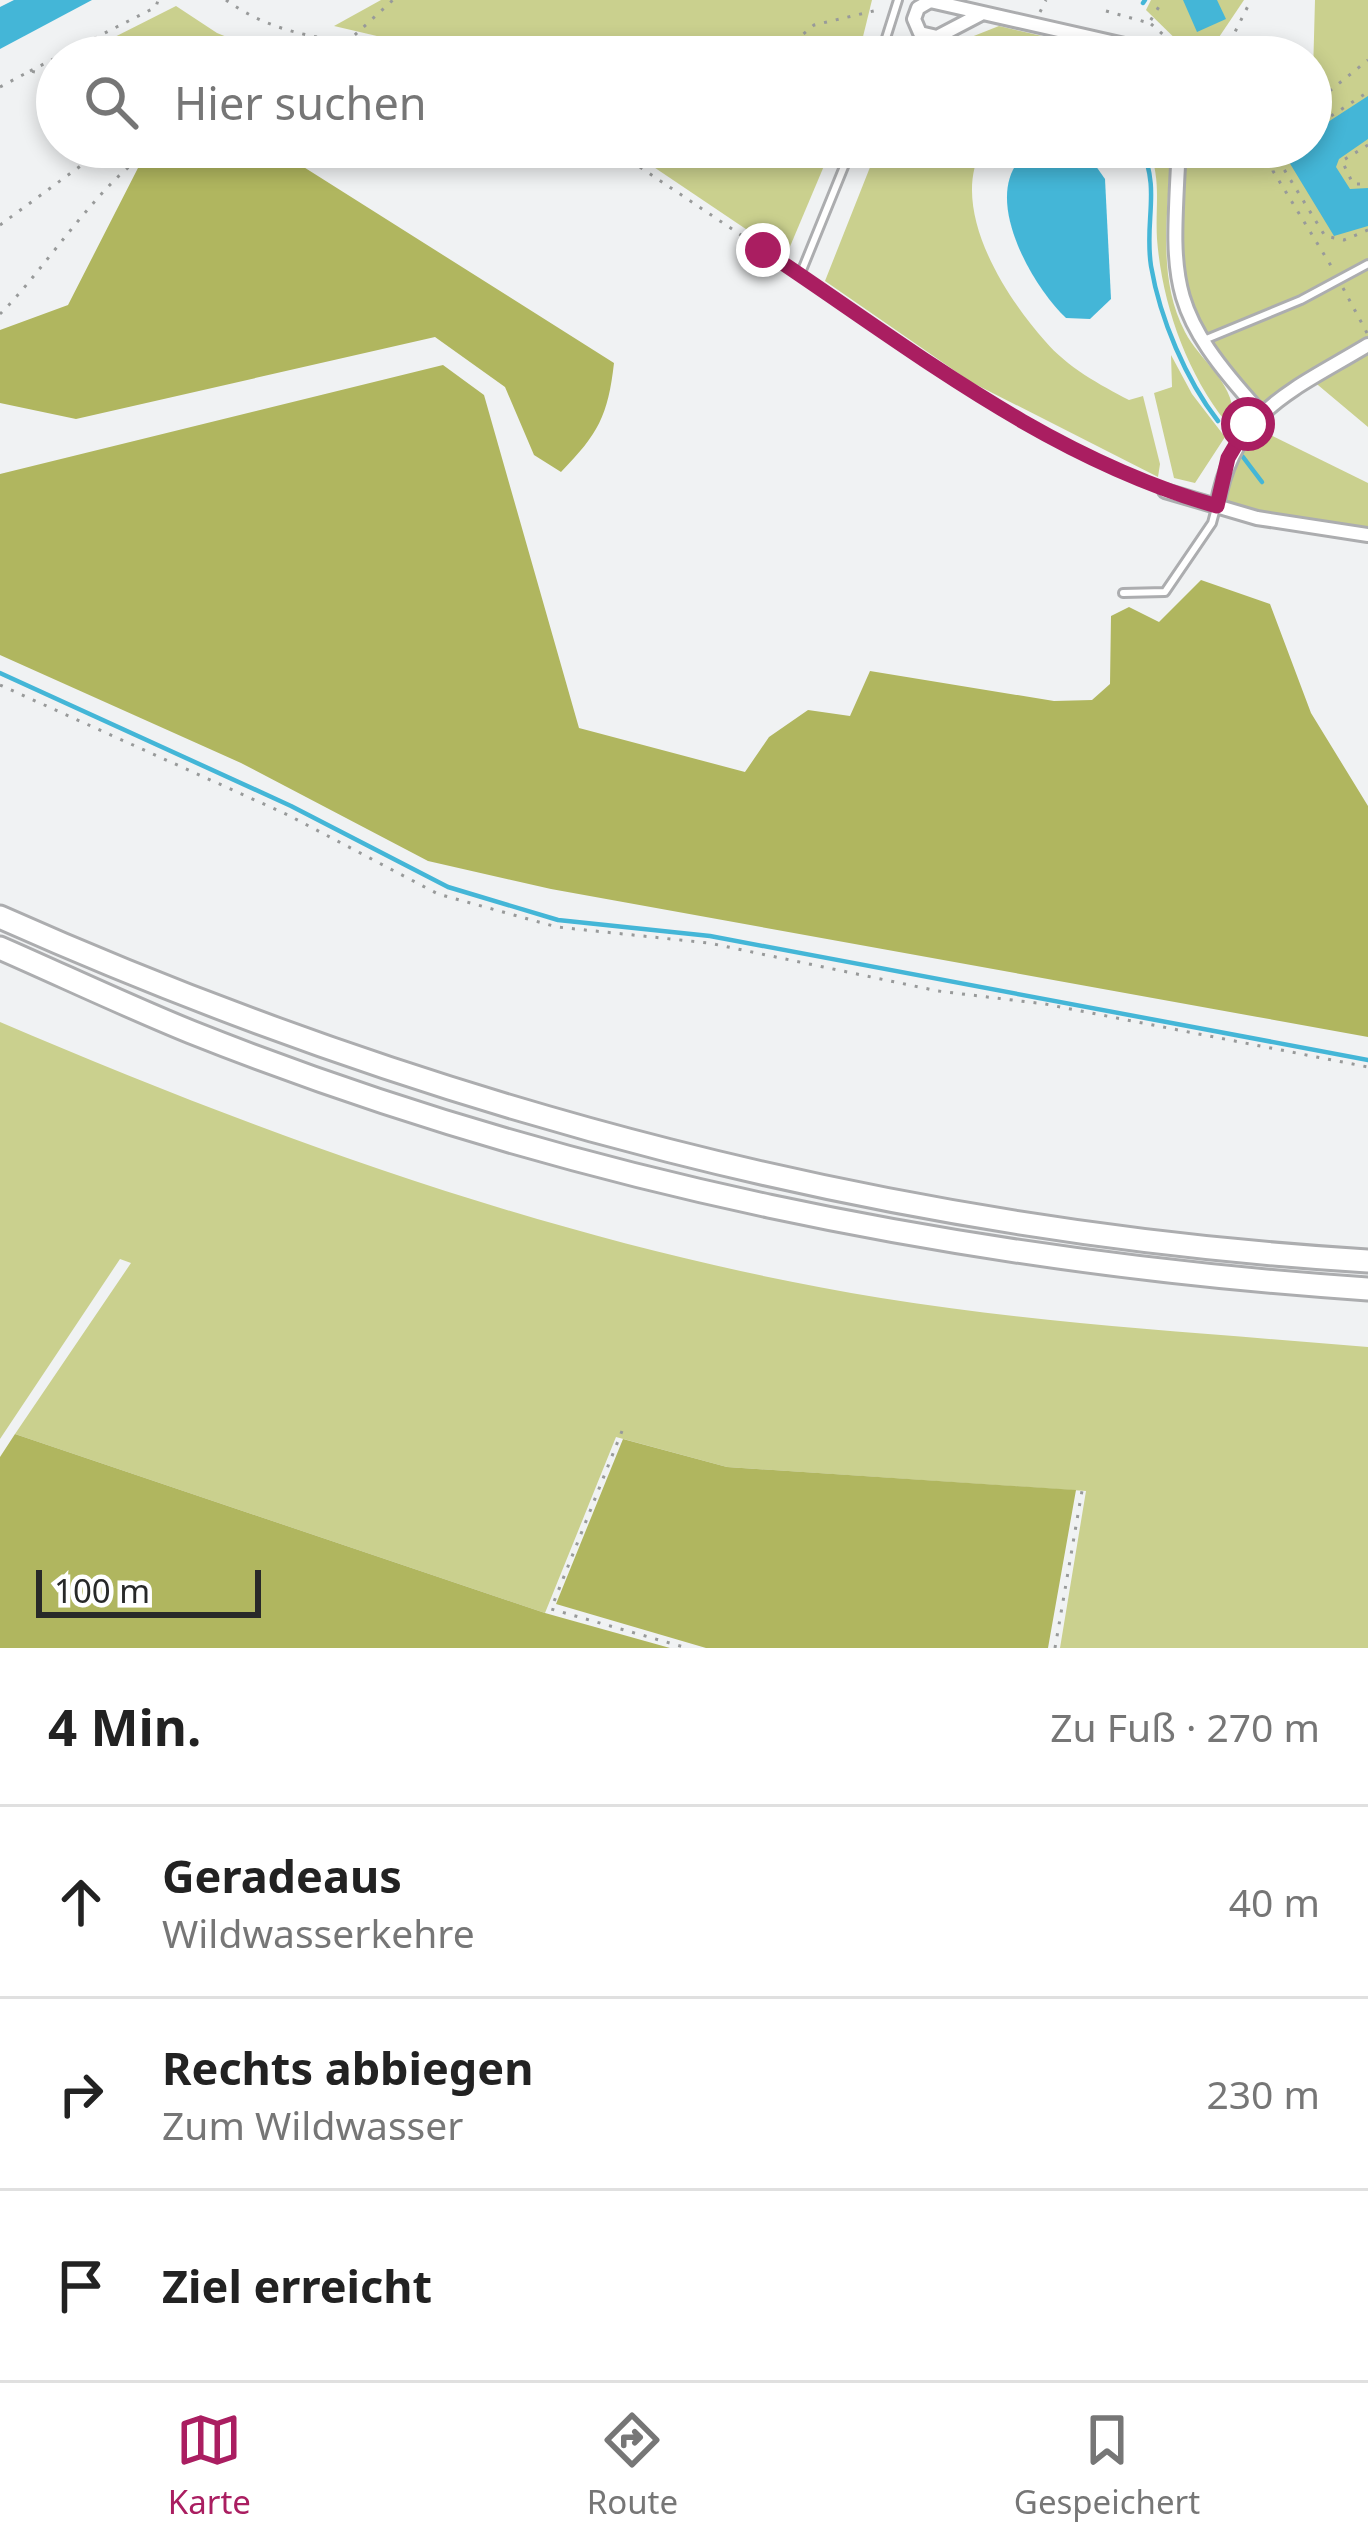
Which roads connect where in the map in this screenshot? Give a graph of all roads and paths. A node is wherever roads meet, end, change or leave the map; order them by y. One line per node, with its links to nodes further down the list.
1 (158, 0): 11 (path)
2 (226, 0): 12 (path)
3 (393, 0): 13 (path)
4 (1163, 0): 10 (path)
5 (1251, 0): 20 (path)
6 (897, 3): 14 (path); 15 (lane)
7 (916, 4): 9 (street); 16 (street)
8 (1106, 11): 10 (path)
9 (981, 14): 17 (street); 18 (street)
10 (1149, 23): 19 (path)
11 (99, 36)
12 (301, 36)
13 (354, 36)
14 (802, 36)
15 (887, 36)
16 (927, 36)
17 (930, 36)
18 (1083, 36)
19 (1170, 36)
20 (1231, 36)
21 (1368, 60): 26 (path)
22 (36, 68): 23 (path)
23 (30, 71): 24 (path); 25 (path)
24 (36, 72)
25 (0, 86)
26 (1332, 89)
27 (1368, 92): 28 (path)
28 (1332, 115)
29 (1368, 145): 37 (path)
30 (78, 168): 38 (path)
31 (131, 168): 45 (path)
32 (644, 168): 43 (path)
33 (843, 168): 43 (lane)
34 (1178, 168): 47 (street)
35 (1272, 168): 41 (path)
36 (1283, 168): 40 (path)
37 (1368, 184)
38 (0, 225)
39 (1368, 230): 40 (path)
40 (1334, 241): 41 (path)
41 (1327, 259): 44 (path)
42 (1368, 264): 44 (lane)
43 (800, 274): 50 (path)
44 (1340, 283): 46 (path); 47 (lane)
45 (0, 314)
46 (1365, 329)
47 (1200, 341): 49 (street)
48 (1368, 345): 49 (street)
49 (1260, 412): 51 (street)
50 (1165, 491): 51 (street)
51 (1217, 506): 52 (street); 53 (lane)
52 (1368, 535)
53 (1123, 593)
54 (0, 685): 57 (path)
55 (0, 917): 58 (highway)
56 (0, 948): 59 (highway)
57 (1368, 1067)
58 (1368, 1261)
59 (1368, 1288)
60 (622, 1431): 62 (path)
61 (1083, 1486): 63 (path)
62 (687, 1648)
63 (1055, 1648)

